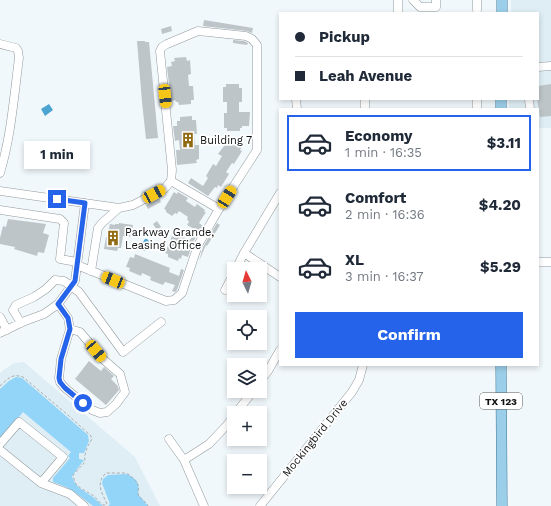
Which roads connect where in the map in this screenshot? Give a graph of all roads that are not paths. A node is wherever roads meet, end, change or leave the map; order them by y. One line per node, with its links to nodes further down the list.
1 (398, 0): 7 (street)
2 (413, 0): 3 (street)
3 (436, 0)
4 (477, 0): 6 (street)
5 (502, 0): 8 (main road)
6 (477, 10)
7 (398, 12)
8 (502, 12)
9 (0, 44): 12 (street)
10 (551, 66): 11 (street)
11 (539, 67)
12 (0, 173)
13 (171, 181): 17 (street); 18 (street); 18 (street)
14 (0, 191): 16 (street)
15 (279, 195): 20 (street)
16 (85, 203): 17 (street); 24 (street)
17 (119, 208): 25 (street)
18 (219, 209): 25 (street)
19 (0, 210): 24 (street)
20 (244, 253): 21 (street); 26 (street)
21 (240, 262)
22 (539, 262): 23 (street)
23 (551, 262)
24 (77, 264): 25 (street); 27 (street)
25 (91, 271)
26 (279, 276)
27 (72, 286): 30 (street); 32 (street); 33 (street)
28 (227, 286): 29 (street)
29 (225, 290)
30 (58, 304): 33 (street); 34 (street)
31 (0, 317): 35 (street)
32 (161, 322)
33 (21, 323): 35 (street)
34 (70, 329): 34 (street)
35 (4, 332)
36 (279, 352): 39 (street)
37 (363, 366): 51 (street, Mockingbird Drive)
38 (501, 366): 48 (main road, TX 123)
39 (267, 372)
40 (248, 398): 41 (street)
41 (241, 406)
42 (227, 425): 46 (street)
43 (169, 438): 46 (street)
44 (0, 444): 47 (street)
45 (0, 450): 47 (street)
46 (184, 460): 50 (street)
47 (41, 483): 49 (street)
48 (500, 505)
49 (84, 506)
50 (204, 506)
51 (260, 506)

